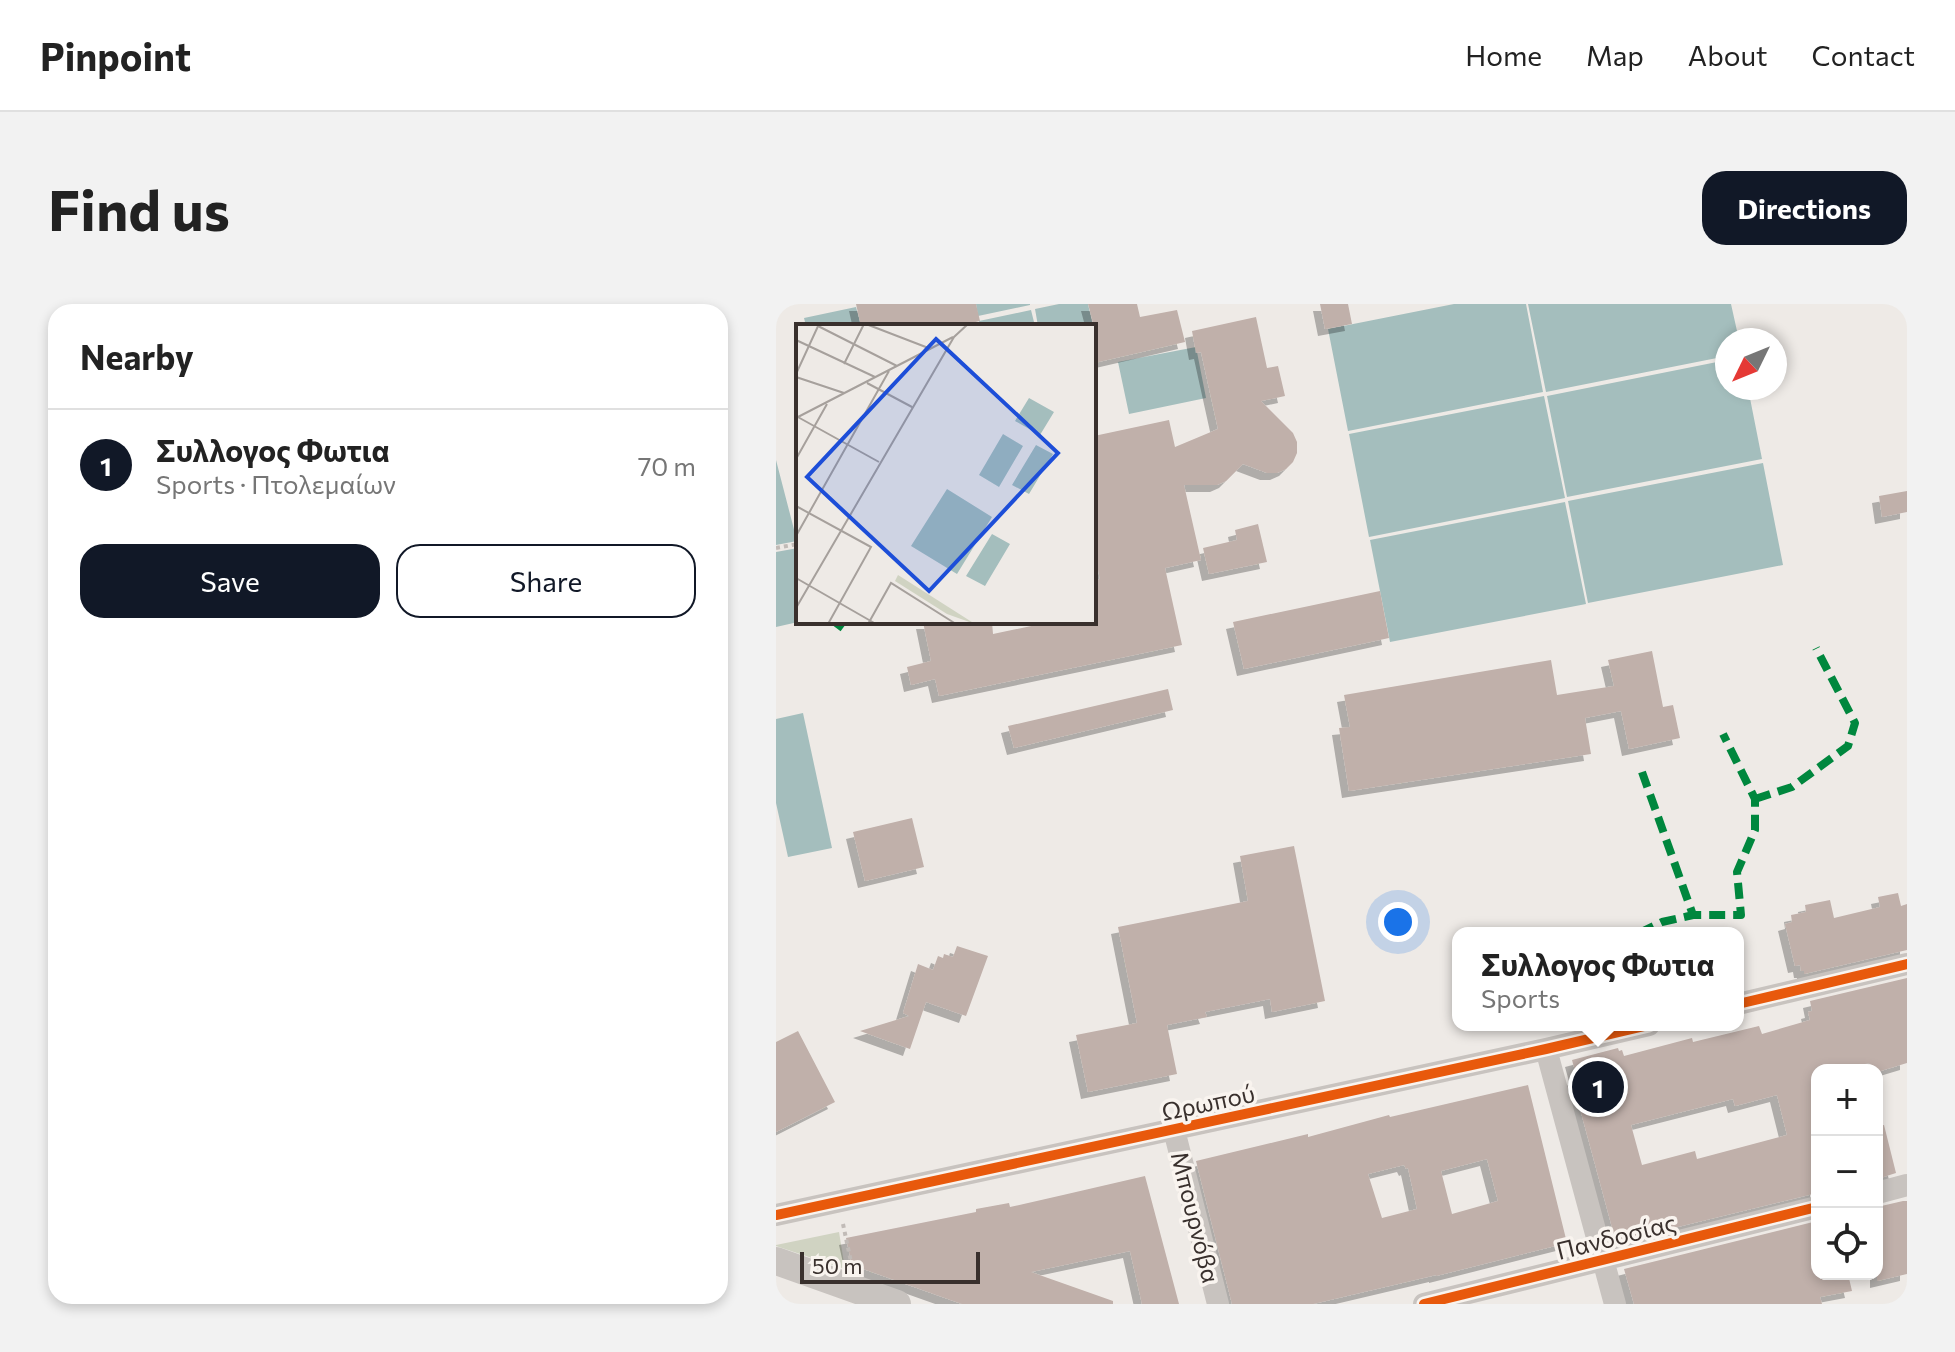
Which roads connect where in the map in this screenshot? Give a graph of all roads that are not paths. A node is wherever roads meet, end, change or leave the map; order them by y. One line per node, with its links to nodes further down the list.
1 (1907, 964): 2 (street)
2 (1744, 1003)
3 (1623, 1031): 4 (street, Ωρωπού)
4 (1546, 1049): 5 (street, Ωρωπού); 10 (street)
5 (1174, 1130): 9 (street, Ωρωπού); 14 (street, Μπουρνόβα)
6 (1907, 1185): 7 (street)
7 (1883, 1191)
8 (1813, 1208): 10 (street, Πανδοσίας)
9 (776, 1215)
10 (1603, 1260): 15 (street, Πανδοσίας); 16 (street)
11 (776, 1261): 12 (street)
12 (847, 1292): 13 (street)
13 (897, 1304)
14 (1218, 1304)
15 (1424, 1304)
16 (1615, 1304)

